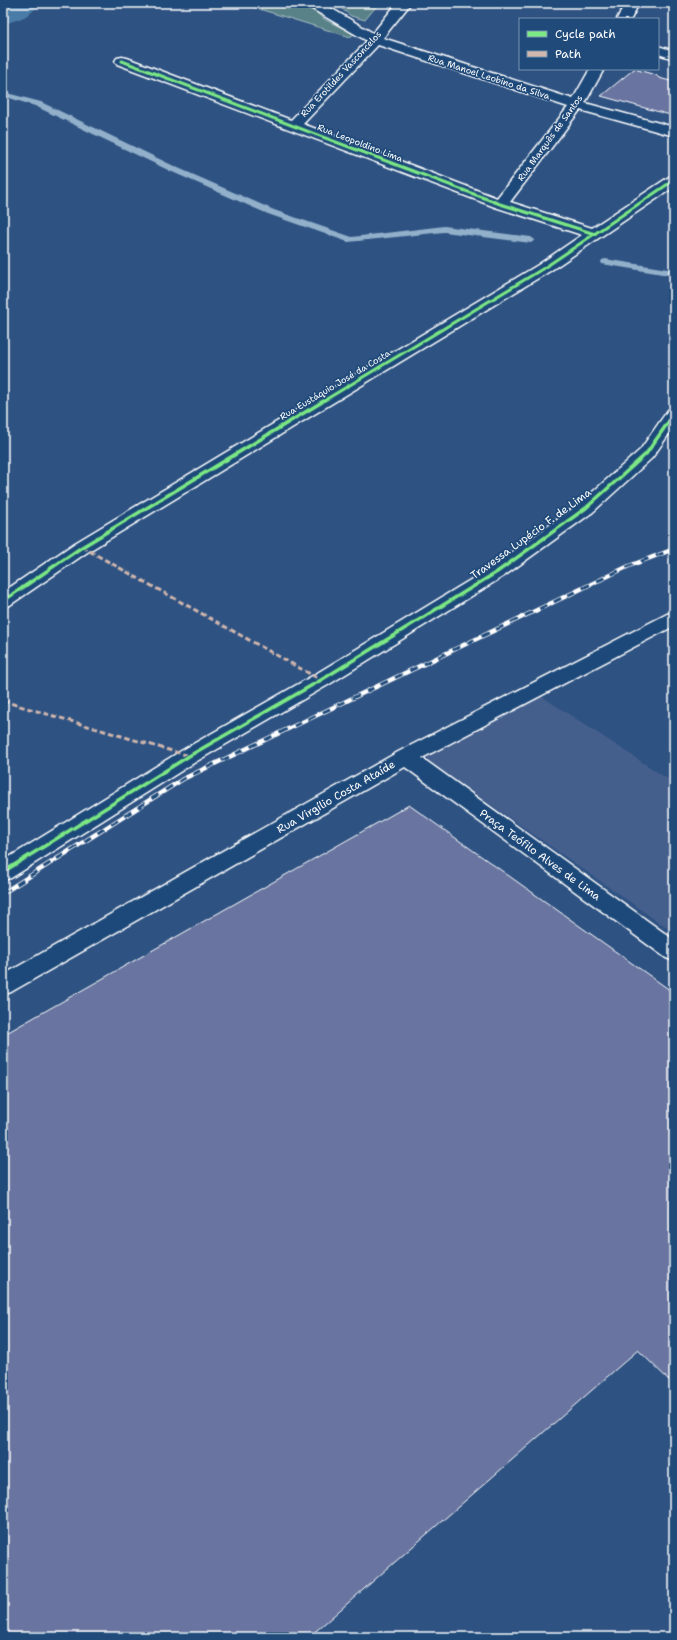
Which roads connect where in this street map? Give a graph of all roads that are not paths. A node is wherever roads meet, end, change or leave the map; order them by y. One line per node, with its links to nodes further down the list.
1 (312, 3): 5 (street, Rua Manoel Leobino da Silva)
2 (404, 3): 5 (street, Rua Erotildes Vasconcelos)
3 (632, 3): 4 (street)
4 (624, 18)
5 (375, 40): 10 (street, Rua Manoel Leobino da Silva); 11 (street, Rua Erotildes Vasconcelos)
6 (659, 50): 7 (street)
7 (674, 55)
8 (122, 61): 11 (street, Rua Leopoldino Lima)
9 (596, 70): 10 (street, Rua Marquês de Santos)
10 (577, 105): 12 (street, Rua Manoel Leobino da Silva); 14 (street, Rua Marquês de Santos)
11 (293, 126): 14 (street, Rua Leopoldino Lima)
12 (674, 132)
13 (674, 180): 15 (street, Rua Eustáquio José da Costa)
14 (500, 204): 15 (street, Rua Leopoldino Lima)
15 (595, 234): 17 (street, Rua Eustáquio José da Costa)
16 (674, 414): 20 (street, Travessa Lupécio F. de Lima)
17 (3, 601)
18 (674, 618): 19 (street, Rua Virgílio Costa Ataíde)
19 (406, 757): 21 (street, Praça Teófilo Alves de Lima); 22 (street, Rua Virgílio Costa Ataíde)
20 (3, 872)
21 (674, 952)
22 (3, 986)

